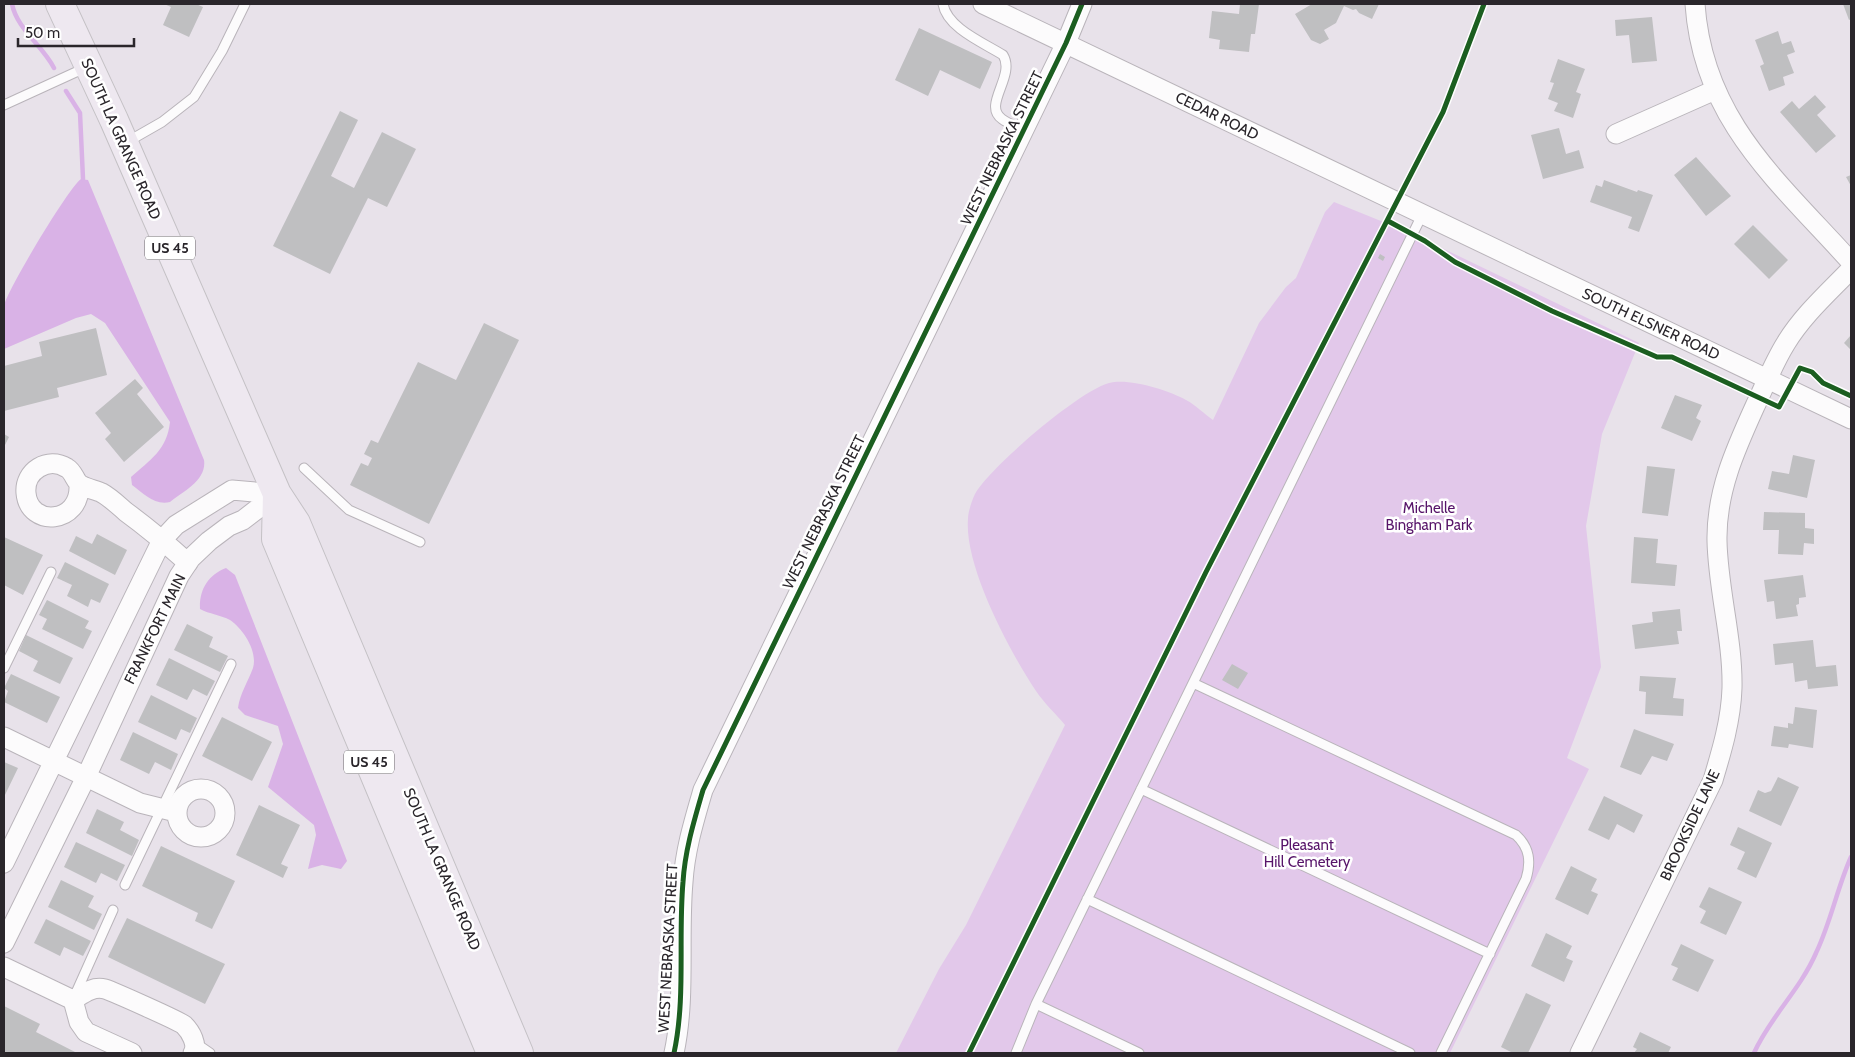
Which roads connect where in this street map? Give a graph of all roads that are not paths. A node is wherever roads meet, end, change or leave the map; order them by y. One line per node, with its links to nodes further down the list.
1 (60, 4): 8 (main road, SOUTH LA GRANGE ROAD / US 45)
2 (244, 4): 13 (lane)
3 (943, 4): 11 (lane)
4 (983, 4): 7 (street, CEDAR ROAD)
5 (1082, 4): 7 (street, WEST NEBRASKA STREET)
6 (1695, 4): 9 (street)
7 (1066, 43): 11 (street, WEST NEBRASKA STREET); 14 (street, CEDAR ROAD)
8 (89, 66): 10 (lane); 13 (main road, SOUTH LA GRANGE ROAD / US 45)
9 (1715, 90): 12 (street); 16 (street)
10 (4, 105)
11 (1024, 130): 49 (street, WEST NEBRASKA STREET)
12 (1616, 134)
13 (124, 144): 22 (main road, SOUTH LA GRANGE ROAD / US 45)
14 (1422, 215): 15 (street, CEDAR ROAD); 29 (lane)
15 (1450, 229): 18 (street, SOUTH ELSNER ROAD)
16 (1851, 262)
17 (1851, 269): 18 (street, BROOKSIDE LANE)
18 (1766, 379): 19 (street, SOUTH ELSNER ROAD); 54 (street, BROOKSIDE LANE)
19 (1851, 419)
20 (304, 468): 24 (lane)
21 (79, 485): 23 (street)
22 (278, 494): 23 (street); 25 (street, FRANKFORT MAIN); 47 (main road, SOUTH LA GRANGE ROAD / US 45); 48 (main road, SOUTH LA GRANGE ROAD / US 45)
23 (162, 540): 25 (street); 31 (street)
24 (420, 542)
25 (188, 563): 32 (street, FRANKFORT MAIN)
26 (51, 572): 28 (lane)
27 (231, 664): 34 (lane)
28 (4, 668)
29 (1193, 682): 33 (lane); 40 (lane)
30 (4, 737): 31 (street)
31 (54, 761): 32 (street); 35 (street)
32 (86, 777): 34 (street); 39 (street, FRANKFORT MAIN)
33 (1141, 789): 37 (lane); 40 (lane)
34 (169, 811): 36 (lane)
35 (4, 863)
36 (125, 885)
37 (1087, 899): 43 (lane); 52 (lane)
38 (113, 910): 42 (lane)
39 (4, 943)
40 (1490, 954): 53 (lane)
41 (4, 967): 42 (street)
42 (73, 1000): 44 (street); 45 (street)
43 (1036, 1004): 50 (lane); 51 (lane)
44 (194, 1048): 46 (lane)
45 (132, 1053)
46 (210, 1053)
47 (491, 1053)
48 (520, 1053)
49 (674, 1053)
50 (1016, 1053)
51 (1139, 1053)
52 (1410, 1053)
53 (1441, 1053)
54 (1580, 1053)

